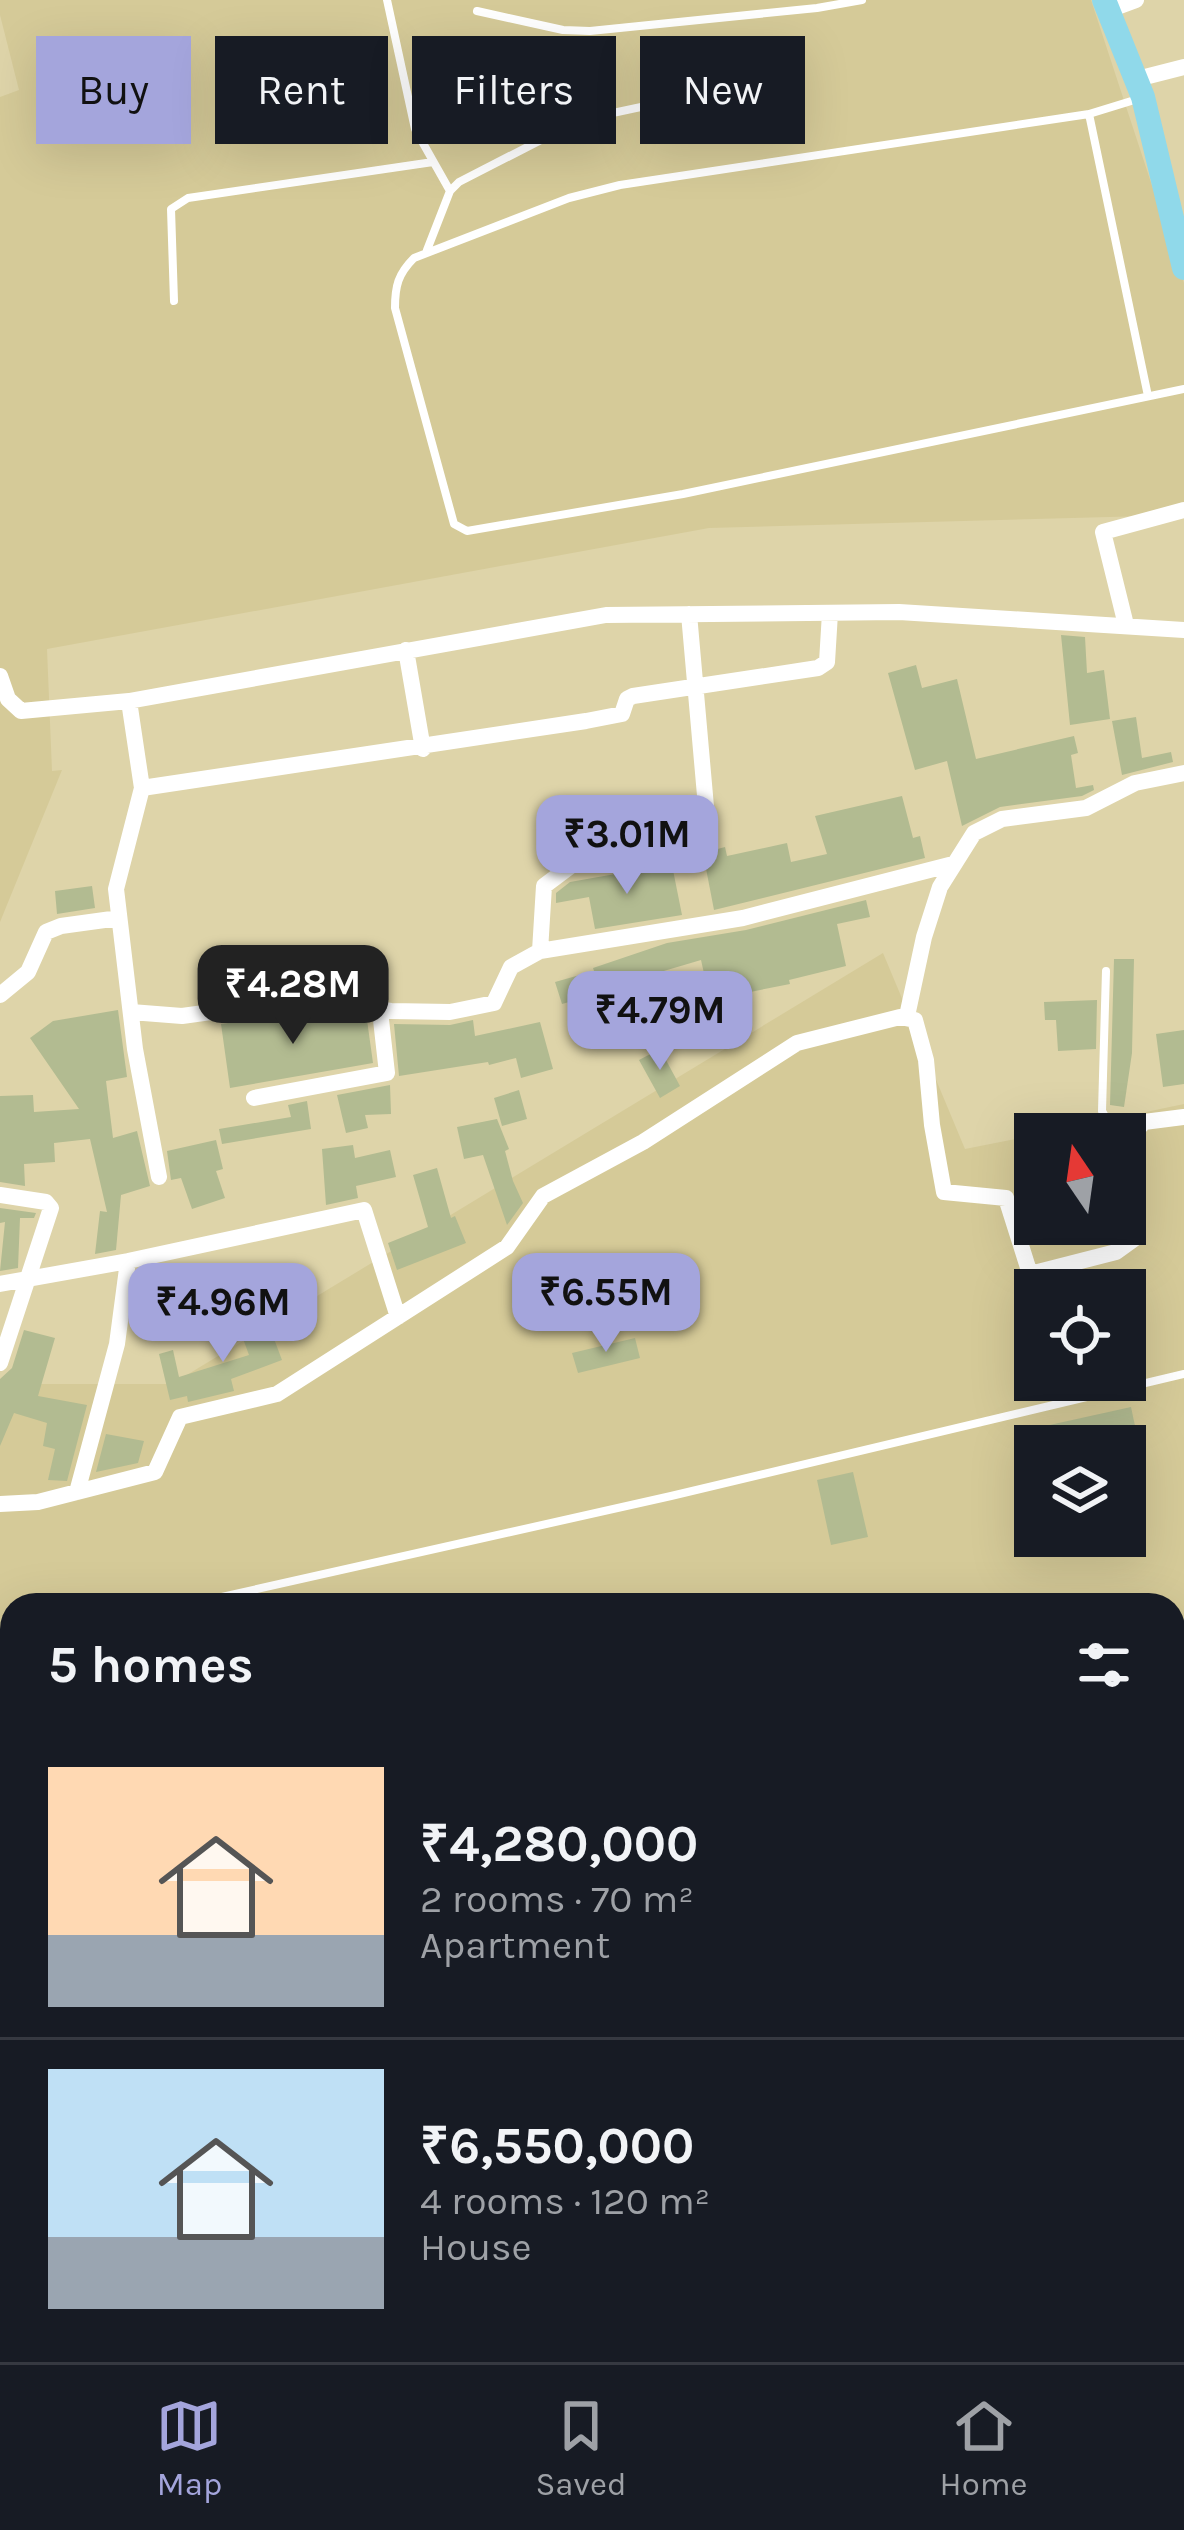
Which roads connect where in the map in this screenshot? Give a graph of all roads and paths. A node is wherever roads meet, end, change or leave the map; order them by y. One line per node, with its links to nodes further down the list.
1 (387, 0): 10 (lane)
2 (862, 0): 5 (lane)
3 (1136, 0): 4 (street)
4 (1107, 5): 7 (main road)
5 (478, 11)
6 (1184, 67): 7 (street)
7 (1140, 88): 9 (lane); 12 (main road)
8 (640, 108): 11 (lane)
9 (1089, 114): 13 (lane); 17 (lane)
10 (433, 161): 11 (lane); 15 (lane)
11 (450, 191): 13 (lane)
12 (1177, 208): 14 (main road)
13 (427, 251): 17 (lane)
14 (1184, 268)
15 (174, 301)
16 (1184, 388): 17 (lane)
17 (1148, 396)
18 (1184, 510): 21 (street)
19 (830, 613): 20 (street); 21 (street); 25 (street)
20 (689, 614): 23 (street); 25 (street)
21 (1126, 625): 22 (street)
22 (1184, 629)
23 (406, 650): 26 (street); 27 (street)
24 (0, 676): 26 (street)
25 (697, 685): 27 (street); 32 (street)
26 (129, 701): 29 (street)
27 (423, 748): 29 (street)
28 (1184, 773): 30 (street)
29 (142, 788): 31 (street)
30 (953, 864): 32 (street); 37 (street)
31 (119, 919): 34 (street); 36 (street)
32 (540, 951): 35 (street)
33 (1106, 971): 39 (lane)
34 (0, 994)
35 (380, 1011): 36 (street); 38 (street)
36 (131, 1012): 42 (street)
37 (907, 1016): 44 (street); 50 (street)
38 (254, 1098)
39 (1105, 1113)
40 (1184, 1117): 41 (street)
41 (1146, 1122)
42 (159, 1177)
43 (0, 1195): 48 (street)
44 (1014, 1226)
45 (1020, 1245): 46 (street)
46 (1126, 1245)
47 (128, 1261): 48 (street); 50 (street); 53 (street)
48 (25, 1280): 49 (street); 51 (street)
49 (0, 1284)
50 (398, 1317): 53 (street)
51 (0, 1363)
52 (1184, 1373): 55 (lane)
53 (77, 1492): 54 (street)
54 (0, 1504)
55 (240, 1593)

